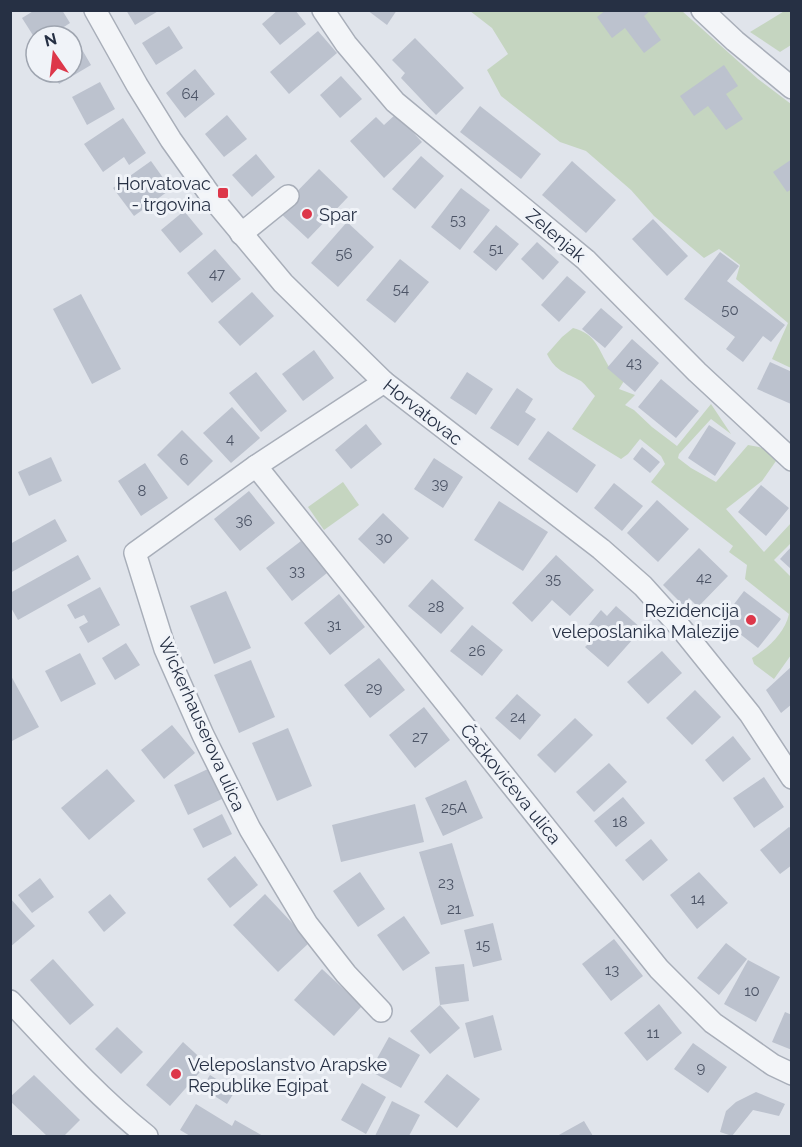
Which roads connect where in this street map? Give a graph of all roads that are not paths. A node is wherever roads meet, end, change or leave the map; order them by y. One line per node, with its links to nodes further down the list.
1 (95, 10): 6 (street, Horvatovac)
2 (323, 10): 8 (street, Zelenjak)
3 (702, 10): 4 (street)
4 (792, 88)
5 (288, 196): 6 (street)
6 (241, 234): 7 (street, Horvatovac)
7 (384, 382): 9 (street, Wickerhauserova ulica); 10 (street, Horvatovac)
8 (792, 460)
9 (256, 466): 12 (street, Wickerhauserova ulica); 13 (street, Čačkovićeva ulica)
10 (792, 778)
11 (10, 1001): 14 (street)
12 (381, 1011)
13 (792, 1074)
14 (147, 1137)

